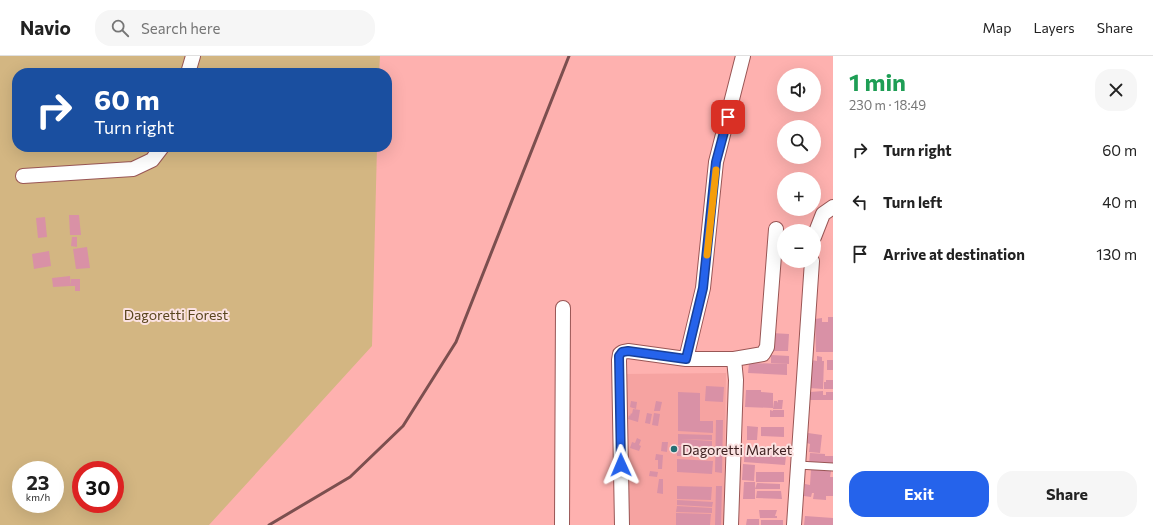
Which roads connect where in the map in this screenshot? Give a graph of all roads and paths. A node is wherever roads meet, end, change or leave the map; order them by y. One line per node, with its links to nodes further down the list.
1 (193, 56): 3 (street)
2 (743, 56): 11 (street)
3 (189, 68)
4 (158, 152): 5 (street)
5 (23, 176)
6 (833, 207): 7 (street)
7 (819, 224)
8 (776, 229): 12 (street)
9 (812, 268): 13 (street)
10 (563, 308): 15 (street)
11 (686, 359): 12 (street); 16 (street)
12 (734, 359): 17 (street)
13 (798, 465): 14 (lane); 18 (street)
14 (833, 467)
15 (562, 525)
16 (622, 525)
17 (731, 525)
18 (794, 525)

